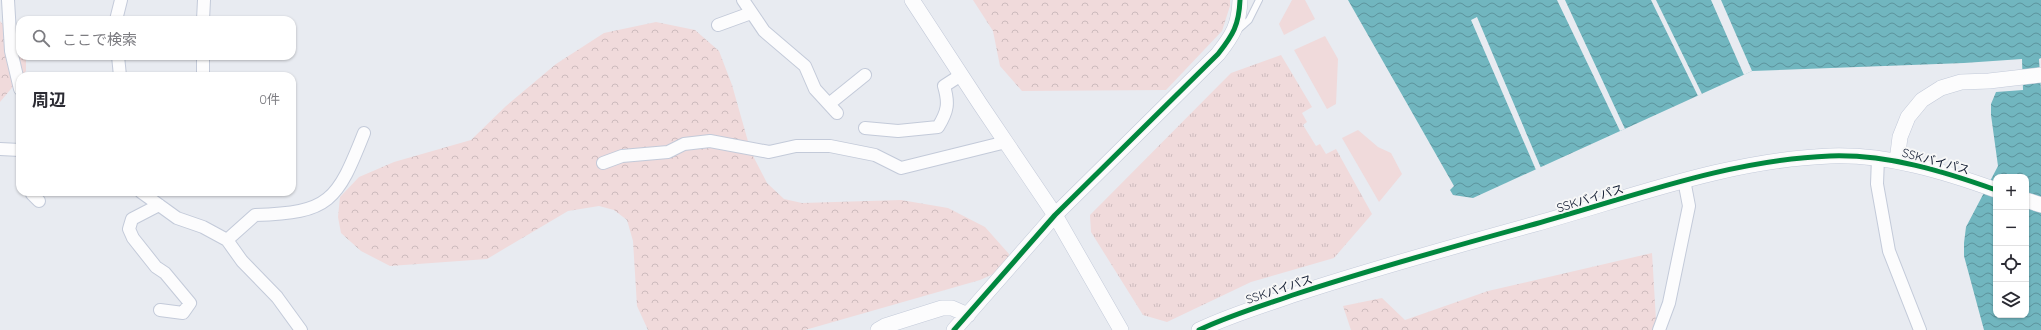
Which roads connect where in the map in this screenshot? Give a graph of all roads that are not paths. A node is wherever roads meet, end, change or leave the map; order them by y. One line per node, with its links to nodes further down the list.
1 (8, 0): 15 (street)
2 (121, 0): 9 (street)
3 (204, 0): 10 (street)
4 (743, 0): 8 (street)
5 (912, 0): 19 (street)
6 (1240, 0): 12 (street)
7 (1259, 0): 12 (lane)
8 (751, 13): 11 (street); 21 (street)
9 (117, 16)
10 (203, 16)
11 (718, 25)
12 (1234, 34): 37 (street)
13 (118, 60): 16 (street)
14 (203, 60): 17 (street)
15 (16, 72)
16 (120, 72)
17 (203, 72)
18 (865, 75): 21 (street)
19 (961, 75): 23 (street); 25 (street)
20 (2041, 75): 29 (street)
21 (829, 104): 22 (street)
22 (837, 113)
23 (865, 128)
24 (364, 134): 38 (street)
25 (1006, 142): 30 (street); 37 (street)
26 (0, 149): 27 (street)
27 (16, 150)
28 (1878, 158): 29 (street, SSKバイパス); 31 (street, SSKバイパス); 47 (street)
29 (1897, 161): 32 (street, SSKバイパス)
30 (603, 163)
31 (1684, 180): 45 (street, SSKバイパス); 46 (street)
32 (1993, 189)
33 (147, 196): 35 (street)
34 (2029, 201): 36 (street)
35 (159, 205): 38 (street); 39 (street)
36 (2041, 205)
37 (1055, 215): 40 (street); 44 (street)
38 (227, 240): 41 (street)
39 (160, 310)
40 (968, 315): 42 (street); 43 (street)
41 (301, 330)
42 (878, 330)
43 (954, 330)
44 (1121, 330)
45 (1199, 330)
46 (1659, 330)
47 (1920, 330)

